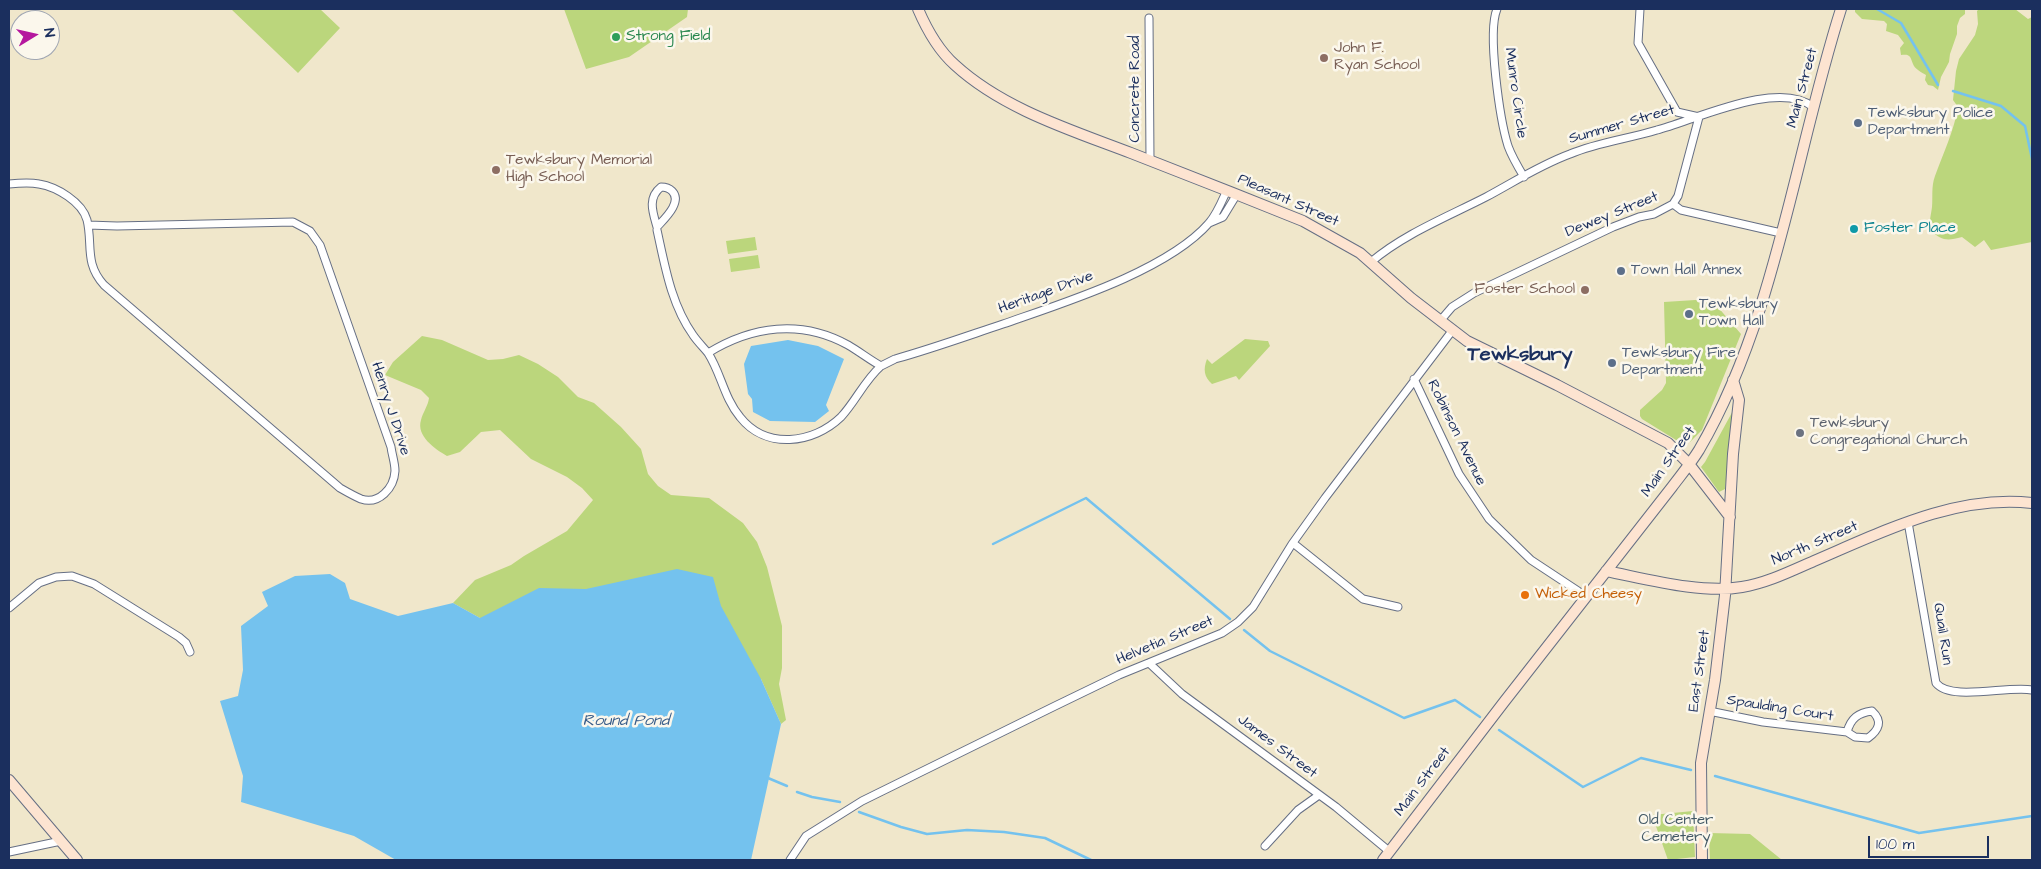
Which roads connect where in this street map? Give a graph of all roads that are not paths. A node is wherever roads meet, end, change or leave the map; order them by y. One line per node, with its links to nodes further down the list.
1 (918, 9): 8 (main road, Pleasant Street)
2 (1497, 9): 9 (street, Munro Circle)
3 (1640, 9): 7 (street)
4 (1841, 9): 6 (main road, Main Street)
5 (1149, 18): 8 (street, Concrete Road)
6 (1813, 106): 7 (street, Summer Street); 18 (main road, Main Street)
7 (1699, 116): 9 (street, Summer Street); 14 (street)
8 (1150, 160): 12 (main road, Pleasant Street)
9 (1524, 177): 19 (street, Summer Street)
10 (9, 184): 16 (street, Henry J Drive)
11 (660, 187): 11 (street)
12 (1227, 190): 13 (main road, Pleasant Street); 15 (street, Heritage Drive)
13 (1237, 194): 15 (street, Heritage Drive); 19 (main road, Pleasant Street)
14 (1673, 204): 18 (street, Dewey Street); 20 (street, Dewey Street)
15 (1209, 223): 23 (street, Heritage Drive)
16 (88, 225): 16 (street, Henry J Drive)
17 (657, 230): 22 (street, Heritage Drive)
18 (1781, 232): 25 (main road, Main Street)
19 (1371, 262): 20 (main road, Pleasant Street)
20 (1440, 322): 21 (main road, Pleasant Street)
21 (1452, 331): 24 (street, Helvetia Street); 26 (main road, Pleasant Street)
22 (708, 353): 23 (street); 23 (street, Heritage Drive)
23 (881, 366)
24 (1414, 379): 30 (street, Helvetia Street); 33 (street, Robinson Avenue)
25 (1733, 380): 26 (main road, Main Street); 28 (main road, East Street)
26 (1689, 464): 28 (main road, Pleasant Street); 31 (main road, Main Street)
27 (2032, 503): 29 (main road, North Street)
28 (1730, 517): 32 (main road, East Street)
29 (1908, 522): 32 (main road, North Street); 38 (street, Quail Run)
30 (1293, 543): 34 (street); 37 (street, Helvetia Street)
31 (1606, 571): 32 (main road, North Street); 33 (main road, Main Street)
32 (1726, 587): 39 (main road, East Street)
33 (1585, 599): 46 (main road, Main Street)
34 (1398, 607)
35 (9, 608): 36 (street)
36 (190, 652)
37 (1149, 663): 42 (street, James Street); 48 (street, Helvetia Street)
38 (2032, 690)
39 (1709, 711): 40 (street, Spaulding Court); 50 (main road, East Street)
40 (1847, 732): 40 (street, Spaulding Court)
41 (9, 780): 43 (main road)
42 (1319, 795): 44 (street); 46 (street, James Street)
43 (61, 841): 45 (street); 47 (main road)
44 (1264, 846)
45 (9, 852)
46 (1390, 852): 49 (main road, Main Street)
47 (77, 860)
48 (790, 860)
49 (1383, 860)
50 (1702, 860)

